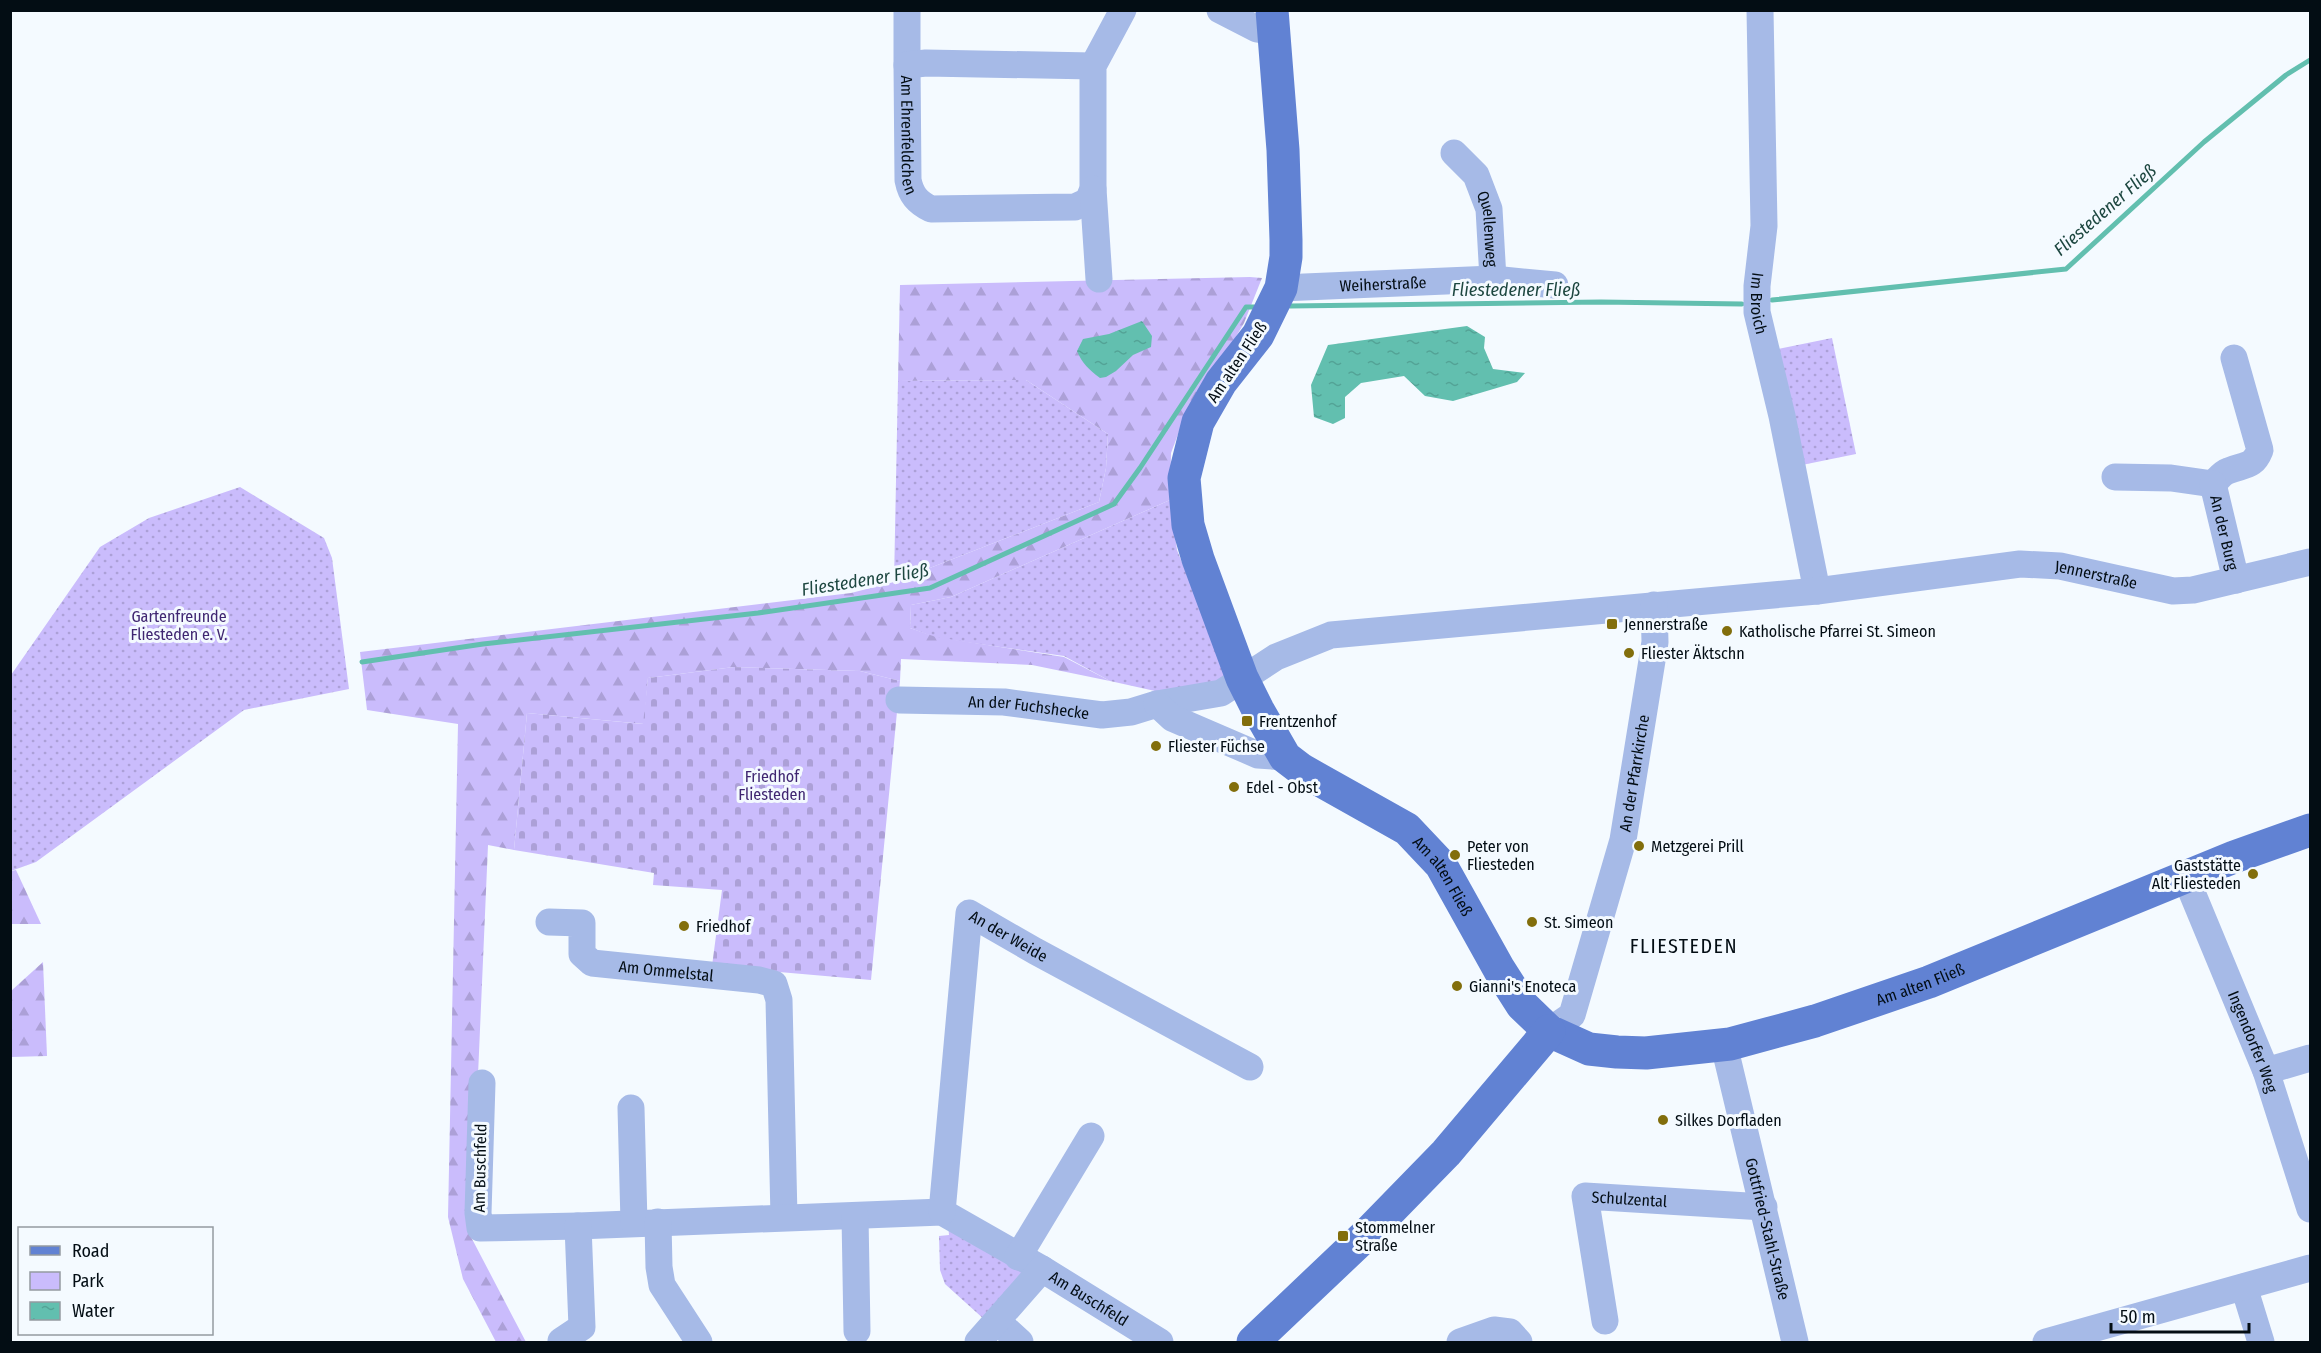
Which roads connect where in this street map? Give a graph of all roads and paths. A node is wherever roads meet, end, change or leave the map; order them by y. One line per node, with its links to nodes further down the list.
1 (907, 10): 6 (street)
2 (1123, 10): 7 (street)
3 (1220, 10): 5 (street)
4 (1760, 10): 19 (street, Im Broich)
5 (1273, 21): 13 (main road, Am alten Fließ)
6 (907, 65): 7 (street, Am Ehrenfeldchen); 9 (street, Am Ehrenfeldchen)
7 (1093, 66): 9 (street)
8 (1454, 153): 11 (street, Quellenweg)
9 (1093, 189): 10 (street)
10 (1098, 279)
11 (1493, 279): 12 (street, Weiherstraße); 13 (street, Weiherstraße)
12 (1555, 285)
13 (1281, 288): 21 (main road, Am alten Fließ)
14 (2234, 358): 16 (street, An der Burg)
15 (2115, 477): 16 (street, An der Burg)
16 (2213, 484): 18 (street, An der Burg)
17 (2310, 562): 18 (street, Jennerstraße)
18 (2236, 580): 19 (street, Jennerstraße)
19 (1817, 591): 20 (street, Jennerstraße)
20 (1654, 605): 21 (street, Jennerstraße); 28 (street, An der Pfarrkirche)
21 (1242, 678): 23 (street, An der Fuchshecke); 24 (main road, Am alten Fließ)
22 (899, 700): 23 (street, An der Fuchshecke)
23 (1157, 704): 24 (street)
24 (1285, 757): 28 (main road, Am alten Fließ)
25 (2310, 830): 26 (main road, Am alten Fließ)
26 (2186, 878): 29 (main road, Am alten Fließ); 32 (street, Ingendorfer Weg)
27 (549, 922): 40 (street, Am Ommelstal)
28 (1549, 1031): 29 (main road, Am alten Fließ); 56 (main road)
29 (1724, 1044): 36 (street, Gottfried-Stahl-Straße)
30 (2310, 1058): 32 (street)
31 (1250, 1067): 38 (street, An der Weide)
32 (2266, 1071): 37 (street, Ingendorfer Weg)
33 (482, 1083): 42 (street, Am Buschfeld)
34 (631, 1108): 41 (street)
35 (1091, 1136): 43 (street)
36 (1764, 1207): 47 (street, Schulzental); 59 (street, Gottfried-Stahl-Straße)
37 (2310, 1209)
38 (942, 1212): 39 (street, Am Buschfeld); 43 (street, Am Buschfeld)
39 (855, 1216): 40 (street, Am Buschfeld); 49 (street)
40 (784, 1217): 41 (street, Am Buschfeld)
41 (646, 1223): 42 (street, Am Buschfeld); 52 (street)
42 (578, 1226): 50 (street)
43 (1018, 1257): 45 (street, Am Buschfeld)
44 (2310, 1268): 46 (street)
45 (1042, 1269): 48 (street); 55 (street, Am Buschfeld)
46 (2244, 1287): 51 (street); 60 (street)
47 (1605, 1321)
48 (997, 1322): 53 (street); 54 (street)
49 (857, 1331)
50 (561, 1341)
51 (2057, 1341)
52 (699, 1342)
53 (978, 1342)
54 (1020, 1342)
55 (1160, 1342)
56 (1253, 1342)
57 (1460, 1342): 58 (street)
58 (1519, 1342)
59 (1795, 1342)
60 (2261, 1342)

